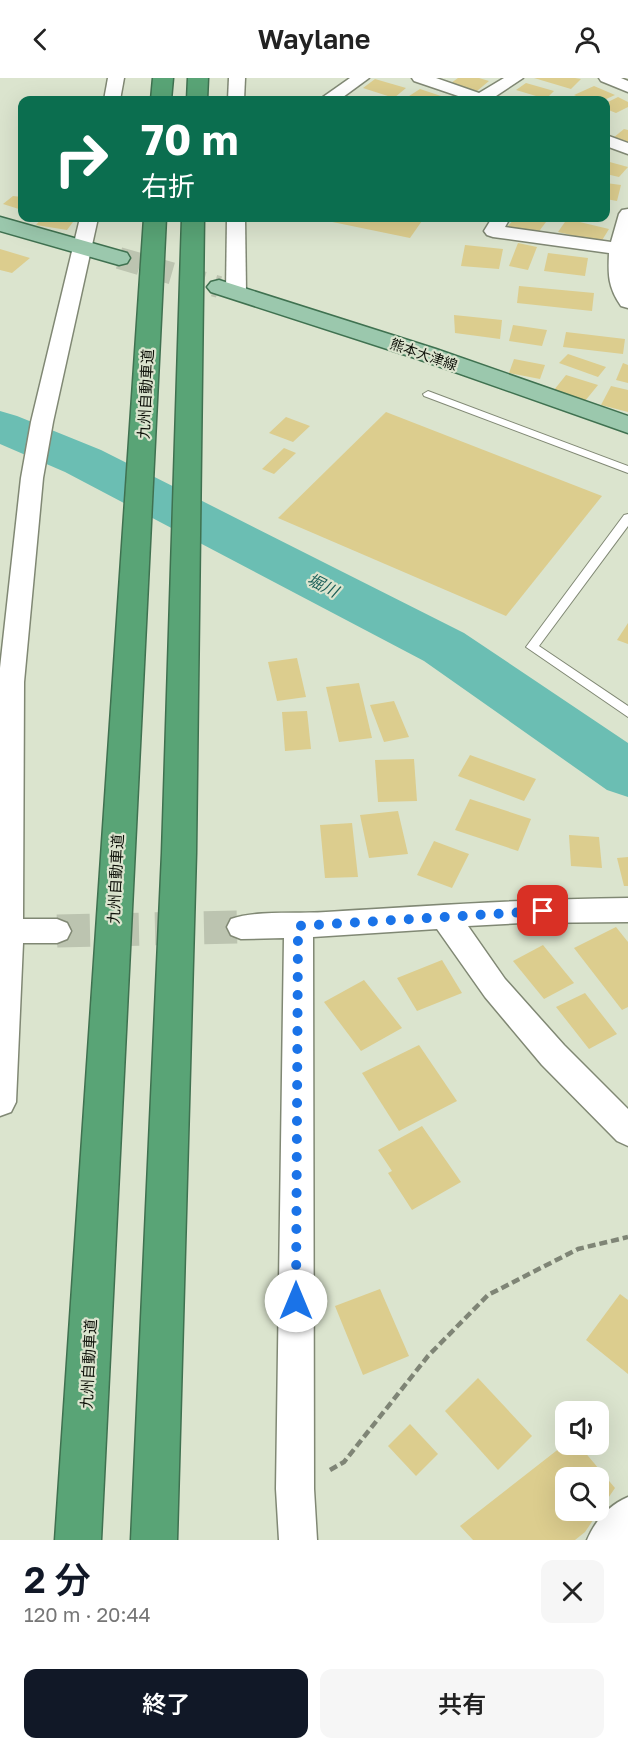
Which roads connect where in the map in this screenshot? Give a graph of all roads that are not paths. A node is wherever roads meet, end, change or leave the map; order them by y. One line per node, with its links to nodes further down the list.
1 (116, 78): 10 (street)
2 (163, 78): 11 (highway)
3 (198, 78): 12 (highway)
4 (237, 78): 13 (street)
5 (361, 78): 14 (street)
6 (420, 78): 15 (street)
7 (515, 78): 16 (street)
8 (607, 78): 9 (street)
9 (627, 84)
10 (113, 96)
11 (162, 96)
12 (197, 96)
13 (236, 96)
14 (335, 96)
15 (470, 96)
16 (487, 96)
17 (610, 142): 18 (street)
18 (628, 149)
19 (628, 214): 27 (street)
20 (88, 222): 26 (street)
21 (155, 222): 48 (highway, 九州自動車道)
22 (193, 222): 49 (highway)
23 (235, 222): 29 (street)
24 (498, 222): 27 (street)
25 (0, 224): 26 (main road)
26 (83, 247): 28 (main road); 35 (street)
27 (619, 249): 30 (street)
28 (119, 258)
29 (227, 289): 32 (main road, 熊本大津線)
30 (628, 302)
31 (428, 394): 33 (lane)
32 (628, 425)
33 (628, 470)
34 (628, 518): 36 (lane)
35 (5, 680): 41 (street)
36 (628, 712)
37 (618, 910): 38 (street); 43 (street)
38 (444, 916): 39 (street); 46 (street)
39 (298, 926): 40 (street); 50 (street)
40 (241, 927)
41 (9, 931): 42 (street); 44 (street)
42 (57, 931)
43 (628, 931)
44 (0, 1094): 45 (street)
45 (0, 1102)
46 (628, 1131)
47 (628, 1516): 51 (street)
48 (78, 1540)
49 (154, 1540)
50 (298, 1540)
51 (606, 1540)

